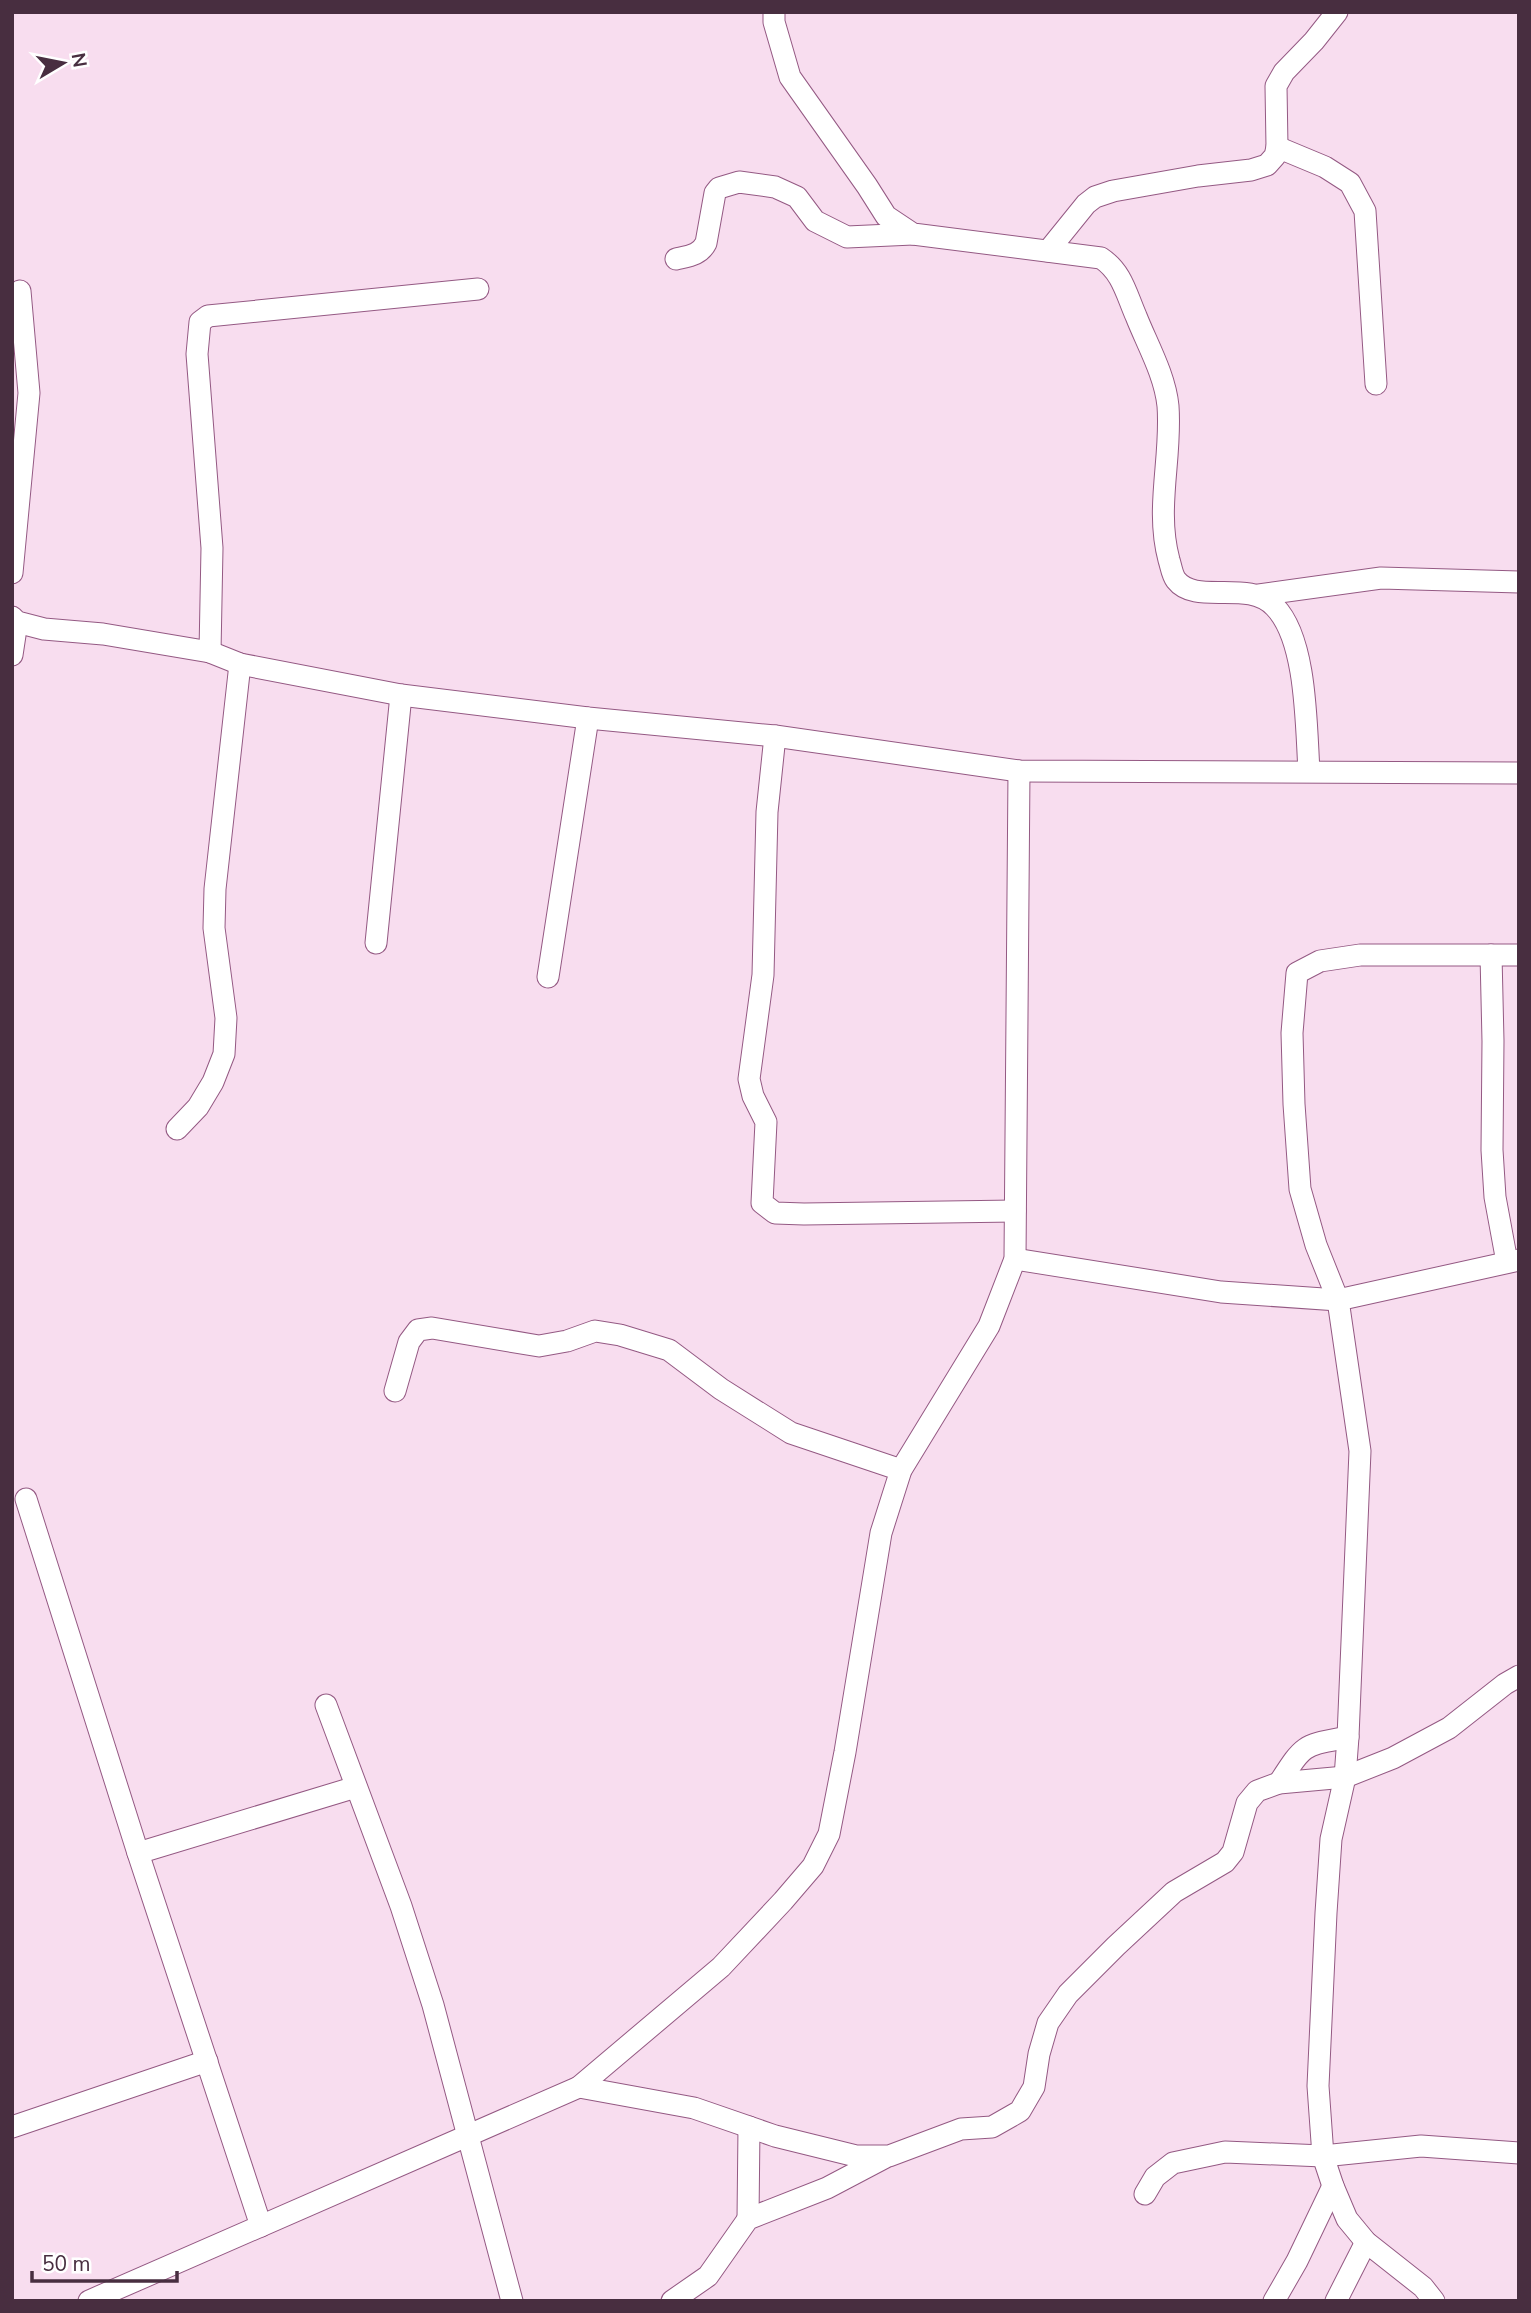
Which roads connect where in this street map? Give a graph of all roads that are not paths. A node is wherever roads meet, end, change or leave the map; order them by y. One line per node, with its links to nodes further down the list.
1 (774, 12): 4 (street)
2 (1337, 12): 3 (street)
3 (1277, 147): 5 (street); 9 (street)
4 (913, 234): 5 (street); 6 (street)
5 (1048, 251): 13 (street)
6 (676, 259)
7 (478, 289): 15 (street)
8 (20, 291): 10 (street)
9 (1376, 384)
10 (17, 466): 11 (street)
11 (12, 573)
12 (1519, 582): 13 (street)
13 (1259, 595): 22 (street)
14 (15, 620): 15 (street); 16 (street)
15 (210, 652): 17 (street)
16 (12, 655)
17 (240, 664): 18 (street); 28 (street)
18 (401, 695): 19 (street); 24 (street)
19 (588, 718): 20 (street); 27 (street)
20 (775, 736): 21 (street); 29 (street)
21 (1019, 771): 22 (street); 29 (street)
22 (1309, 771): 23 (street)
23 (1519, 773)
24 (376, 943)
25 (1492, 955): 26 (street); 31 (street); 32 (street)
26 (1519, 955)
27 (548, 977)
28 (177, 1129)
29 (1015, 1210): 30 (street)
30 (1015, 1259): 32 (street); 34 (street)
31 (1513, 1261): 32 (street)
32 (1338, 1300): 38 (street)
33 (395, 1391): 34 (street)
34 (901, 1470): 44 (street)
35 (26, 1499): 42 (street)
36 (1519, 1676): 39 (street)
37 (326, 1705): 41 (street)
38 (1348, 1737): 39 (street); 40 (street)
39 (1345, 1777): 40 (street); 50 (street)
40 (1279, 1783): 49 (street)
41 (356, 1787): 42 (street); 47 (street)
42 (138, 1853): 43 (street)
43 (207, 2062): 45 (street); 54 (street)
44 (579, 2087): 46 (street); 47 (street)
45 (14, 2123)
46 (749, 2127): 49 (street); 53 (street)
47 (468, 2137): 54 (street); 57 (street)
48 (1519, 2153): 50 (street)
49 (889, 2156): 53 (street)
50 (1323, 2156): 51 (street); 52 (street)
51 (1333, 2186): 55 (street); 59 (street)
52 (1145, 2194)
53 (748, 2220): 58 (street)
54 (261, 2226): 56 (street)
55 (1366, 2242): 60 (street); 61 (street)
56 (89, 2301)
57 (512, 2301)
58 (672, 2301)
59 (1274, 2301)
60 (1336, 2301)
61 (1434, 2301)

